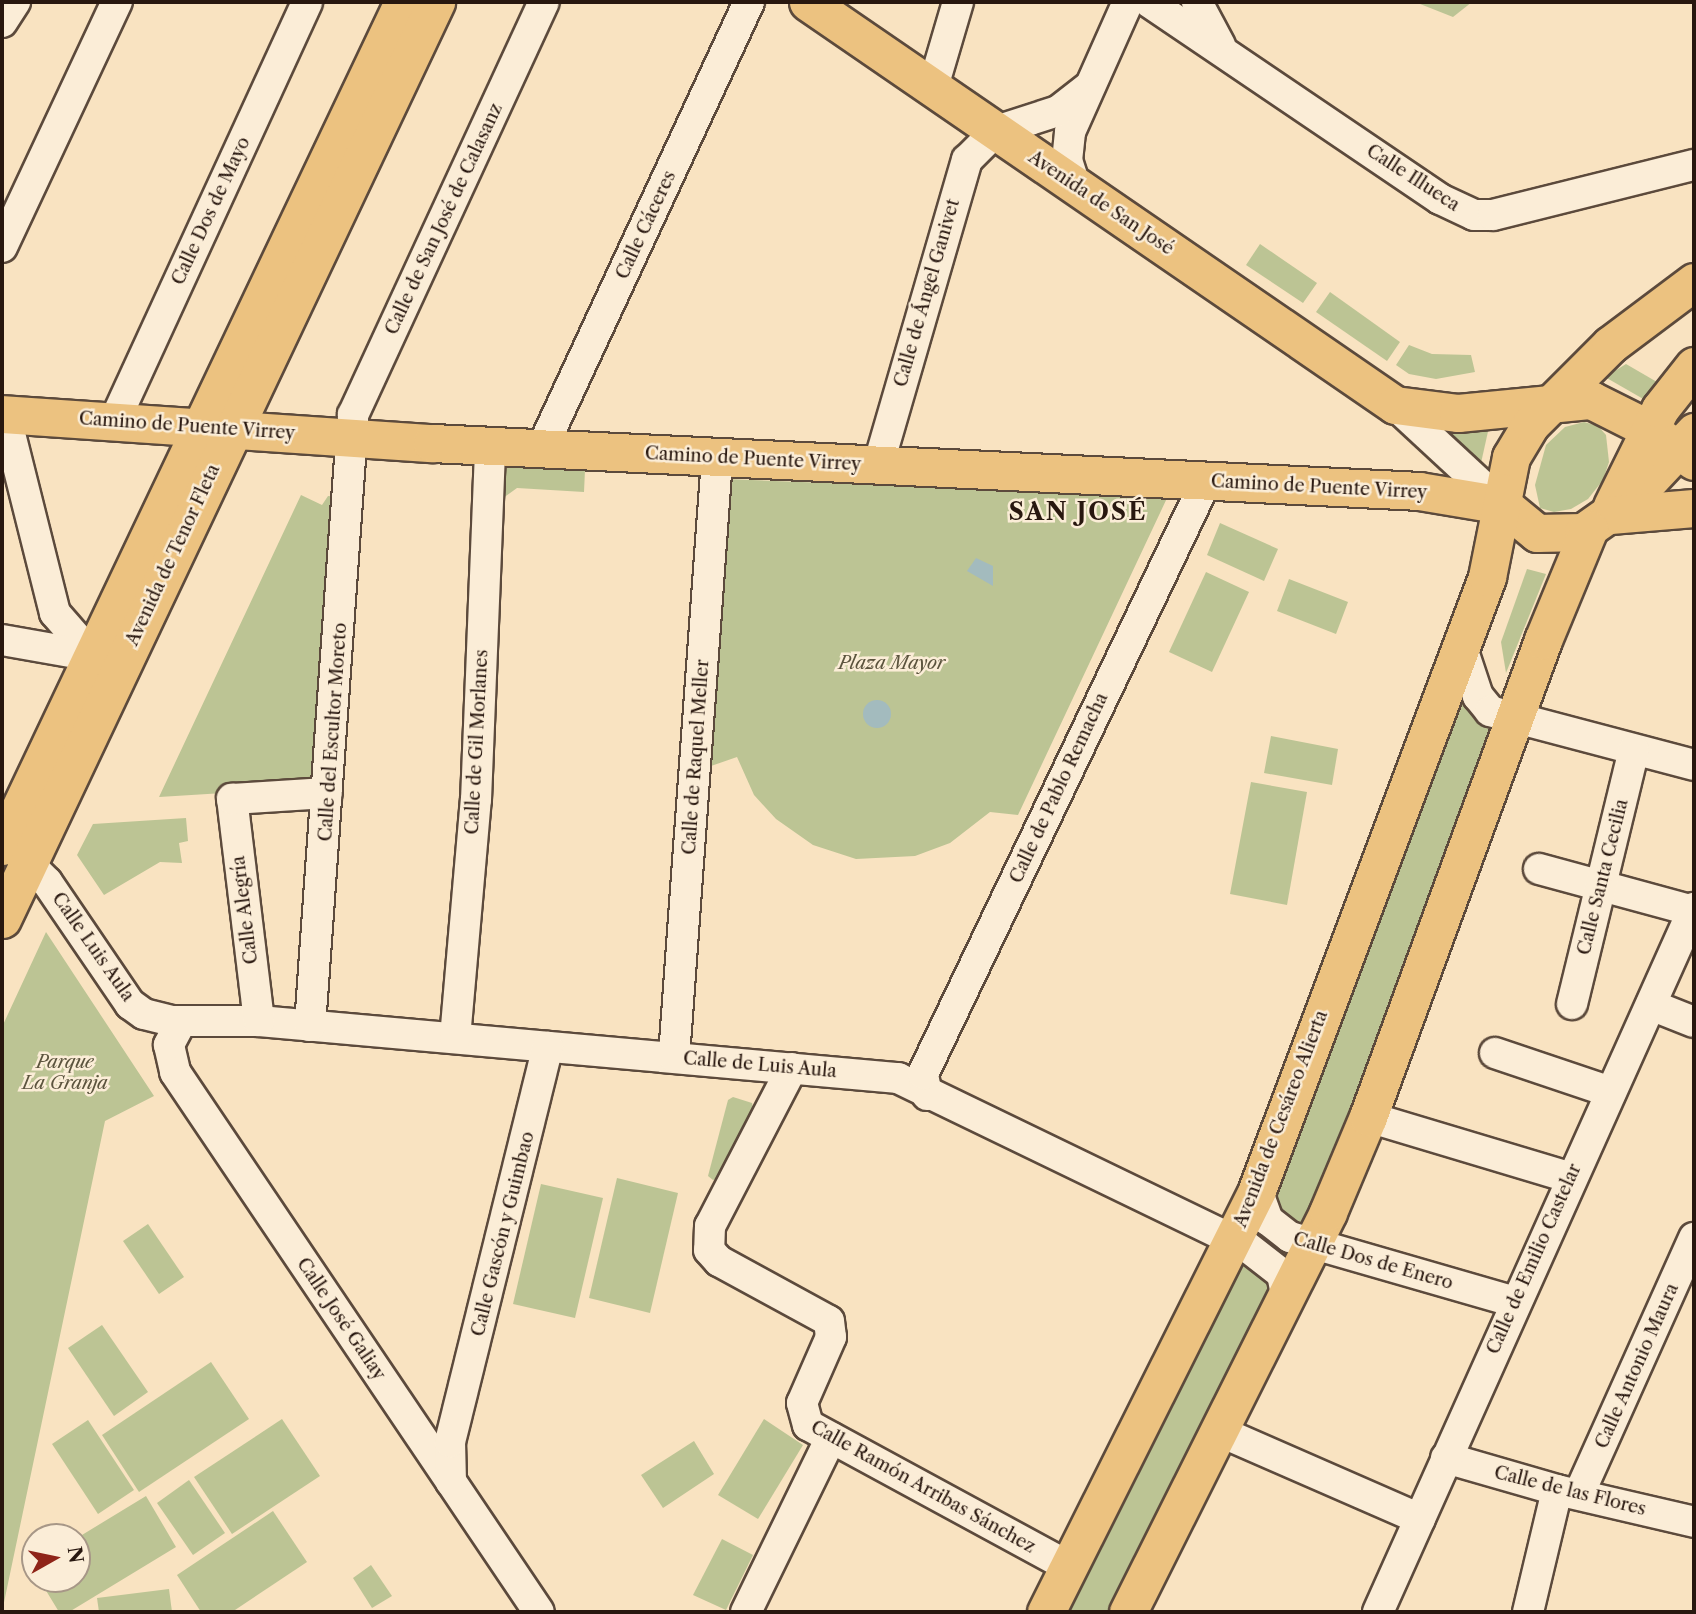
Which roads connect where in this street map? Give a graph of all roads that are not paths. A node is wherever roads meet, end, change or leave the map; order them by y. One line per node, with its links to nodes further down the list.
1 (15, 2): 13 (street)
2 (117, 2): 20 (street)
3 (307, 2): 26 (street, Calle Dos de Mayo)
4 (403, 2): 27 (main road, Avenida de Tenor Fleta)
5 (436, 2): 28 (main road, Avenida de Tenor Fleta)
6 (544, 2): 30 (street, Calle de San José de Calasanz)
7 (749, 2): 32 (street, Calle Cáceres)
8 (808, 2): 15 (main road, Avenida de San José)
9 (958, 2): 15 (street)
10 (1128, 2): 16 (street)
11 (1197, 2): 14 (street)
12 (1166, 5): 14 (street, Calle Illueca)
13 (2, 22)
14 (1227, 53): 18 (street, Calle Illueca)
15 (933, 87): 17 (main road, Avenida de San José)
16 (1087, 88): 17 (street); 19 (street)
17 (996, 131): 19 (main road, Avenida de San José); 35 (street, Calle de Ángel Ganivet)
18 (1694, 165)
19 (1075, 185): 24 (main road, Avenida de San José)
20 (2, 247)
21 (1693, 281): 23 (main road, Avenida de Cesáreo Alierta)
22 (1694, 366): 29 (main road)
23 (1559, 400): 24 (main road, Avenida de San José); 29 (main road, Avenida de San José); 37 (main road, Avenida de Cesáreo Alierta)
24 (1395, 405): 37 (street, Avenida de San José)
25 (4, 414): 26 (main road, Camino de Puente Virrey); 40 (street)
26 (115, 420): 27 (main road, Camino de Puente Virrey)
27 (198, 428): 28 (main road, Camino de Puente Virrey); 46 (main road, Avenida de Tenor Fleta)
28 (234, 429): 30 (main road, Camino de Puente Virrey); 46 (main road, Avenida de Tenor Fleta)
29 (1648, 429): 33 (main road, Avenida de San José); 39 (main road)
30 (351, 438): 31 (main road, Camino de Puente Virrey); 45 (street, Calle del Escultor Moreto)
31 (489, 446): 32 (main road, Camino de Puente Virrey); 57 (street, Calle de Gil Morlanes)
32 (542, 448): 34 (main road, Camino de Puente Virrey)
33 (1690, 448): 39 (main road)
34 (717, 458): 35 (main road, Camino de Puente Virrey); 60 (street, Calle de Raquel Meller)
35 (877, 466): 36 (main road, Camino de Puente Virrey)
36 (1206, 481): 37 (main road, Camino de Puente Virrey); 63 (street, Calle de Pablo Remacha)
37 (1503, 505): 39 (main road, Avenida de San José); 41 (main road, Avenida de Cesáreo Alierta)
38 (1694, 508): 39 (main road, Avenida de San José)
39 (1597, 522): 42 (main road)
40 (2, 640)
41 (1462, 648): 42 (street); 66 (main road, Avenida de Cesáreo Alierta)
42 (1513, 720): 43 (street); 64 (main road)
43 (1634, 750): 44 (street); 48 (street, Calle Santa Cecilia)
44 (1694, 765)
45 (327, 793): 54 (street, Calle Alegría); 56 (street, Calle del Escultor Moreto)
46 (9, 847): 50 (main road, Avenida de Tenor Fleta); 53 (street, Calle Luis Aula)
47 (1539, 869): 48 (street)
48 (1602, 885): 49 (street); 51 (street, Calle Santa Cecilia)
49 (1694, 909): 52 (street, Calle de Emilio Castelar)
50 (2, 919)
51 (1572, 1004)
52 (1651, 1005): 55 (street); 62 (street, Calle de Emilio Castelar)
53 (173, 1021): 54 (street, Calle de Luis Aula); 73 (street, Calle José Galiay)
54 (259, 1021): 56 (street, Calle de Luis Aula)
55 (1694, 1022)
56 (310, 1026): 57 (street, Calle de Luis Aula)
57 (454, 1038): 58 (street, Calle de Luis Aula)
58 (548, 1047): 60 (street, Calle de Luis Aula); 72 (street, Calle Gascón y Guimbao)
59 (1495, 1053): 62 (street)
60 (674, 1057): 61 (street, Calle de Luis Aula)
61 (792, 1068): 63 (street, Calle de Luis Aula); 75 (street, Calle Ramón Arribas Sánchez)
62 (1611, 1093): 65 (street, Calle de Emilio Castelar)
63 (927, 1095): 68 (street, Calle de Luis Aula)
64 (1368, 1117): 65 (street); 69 (main road)
65 (1571, 1178): 71 (street, Calle de Emilio Castelar)
66 (1257, 1190): 68 (main road, Avenida de Cesáreo Alierta); 69 (street, Calle Dos de Enero)
67 (1694, 1238): 78 (street, Calle Antonio Maura)
68 (1234, 1240): 70 (street, Calle de Luis Aula); 81 (main road, Avenida de Cesáreo Alierta)
69 (1314, 1246): 70 (main road); 71 (street, Calle Dos de Enero)
70 (1287, 1300): 74 (main road)
71 (1515, 1302): 76 (street, Calle de Emilio Castelar)
72 (456, 1420): 73 (street); 77 (street, Calle Gascón y Guimbao)
73 (416, 1430): 77 (street, Calle José Galiay)
74 (1221, 1432): 79 (street); 85 (main road)
75 (831, 1438): 81 (street, Calle Ramón Arribas Sánchez); 83 (street)
76 (1446, 1458): 78 (street, Calle de las Flores); 79 (street, Calle de Emilio Castelar)
77 (451, 1482): 82 (street, Calle José Galiay)
78 (1568, 1492): 80 (street, Calle de las Flores); 87 (street, Calle Antonio Maura)
79 (1420, 1519): 86 (street, Calle de Emilio Castelar)
80 (1694, 1522)
81 (1069, 1567): 84 (main road, Avenida de Cesáreo Alierta)
82 (539, 1612)
83 (746, 1612)
84 (1046, 1612)
85 (1128, 1612)
86 (1377, 1612)
87 (1528, 1612)

